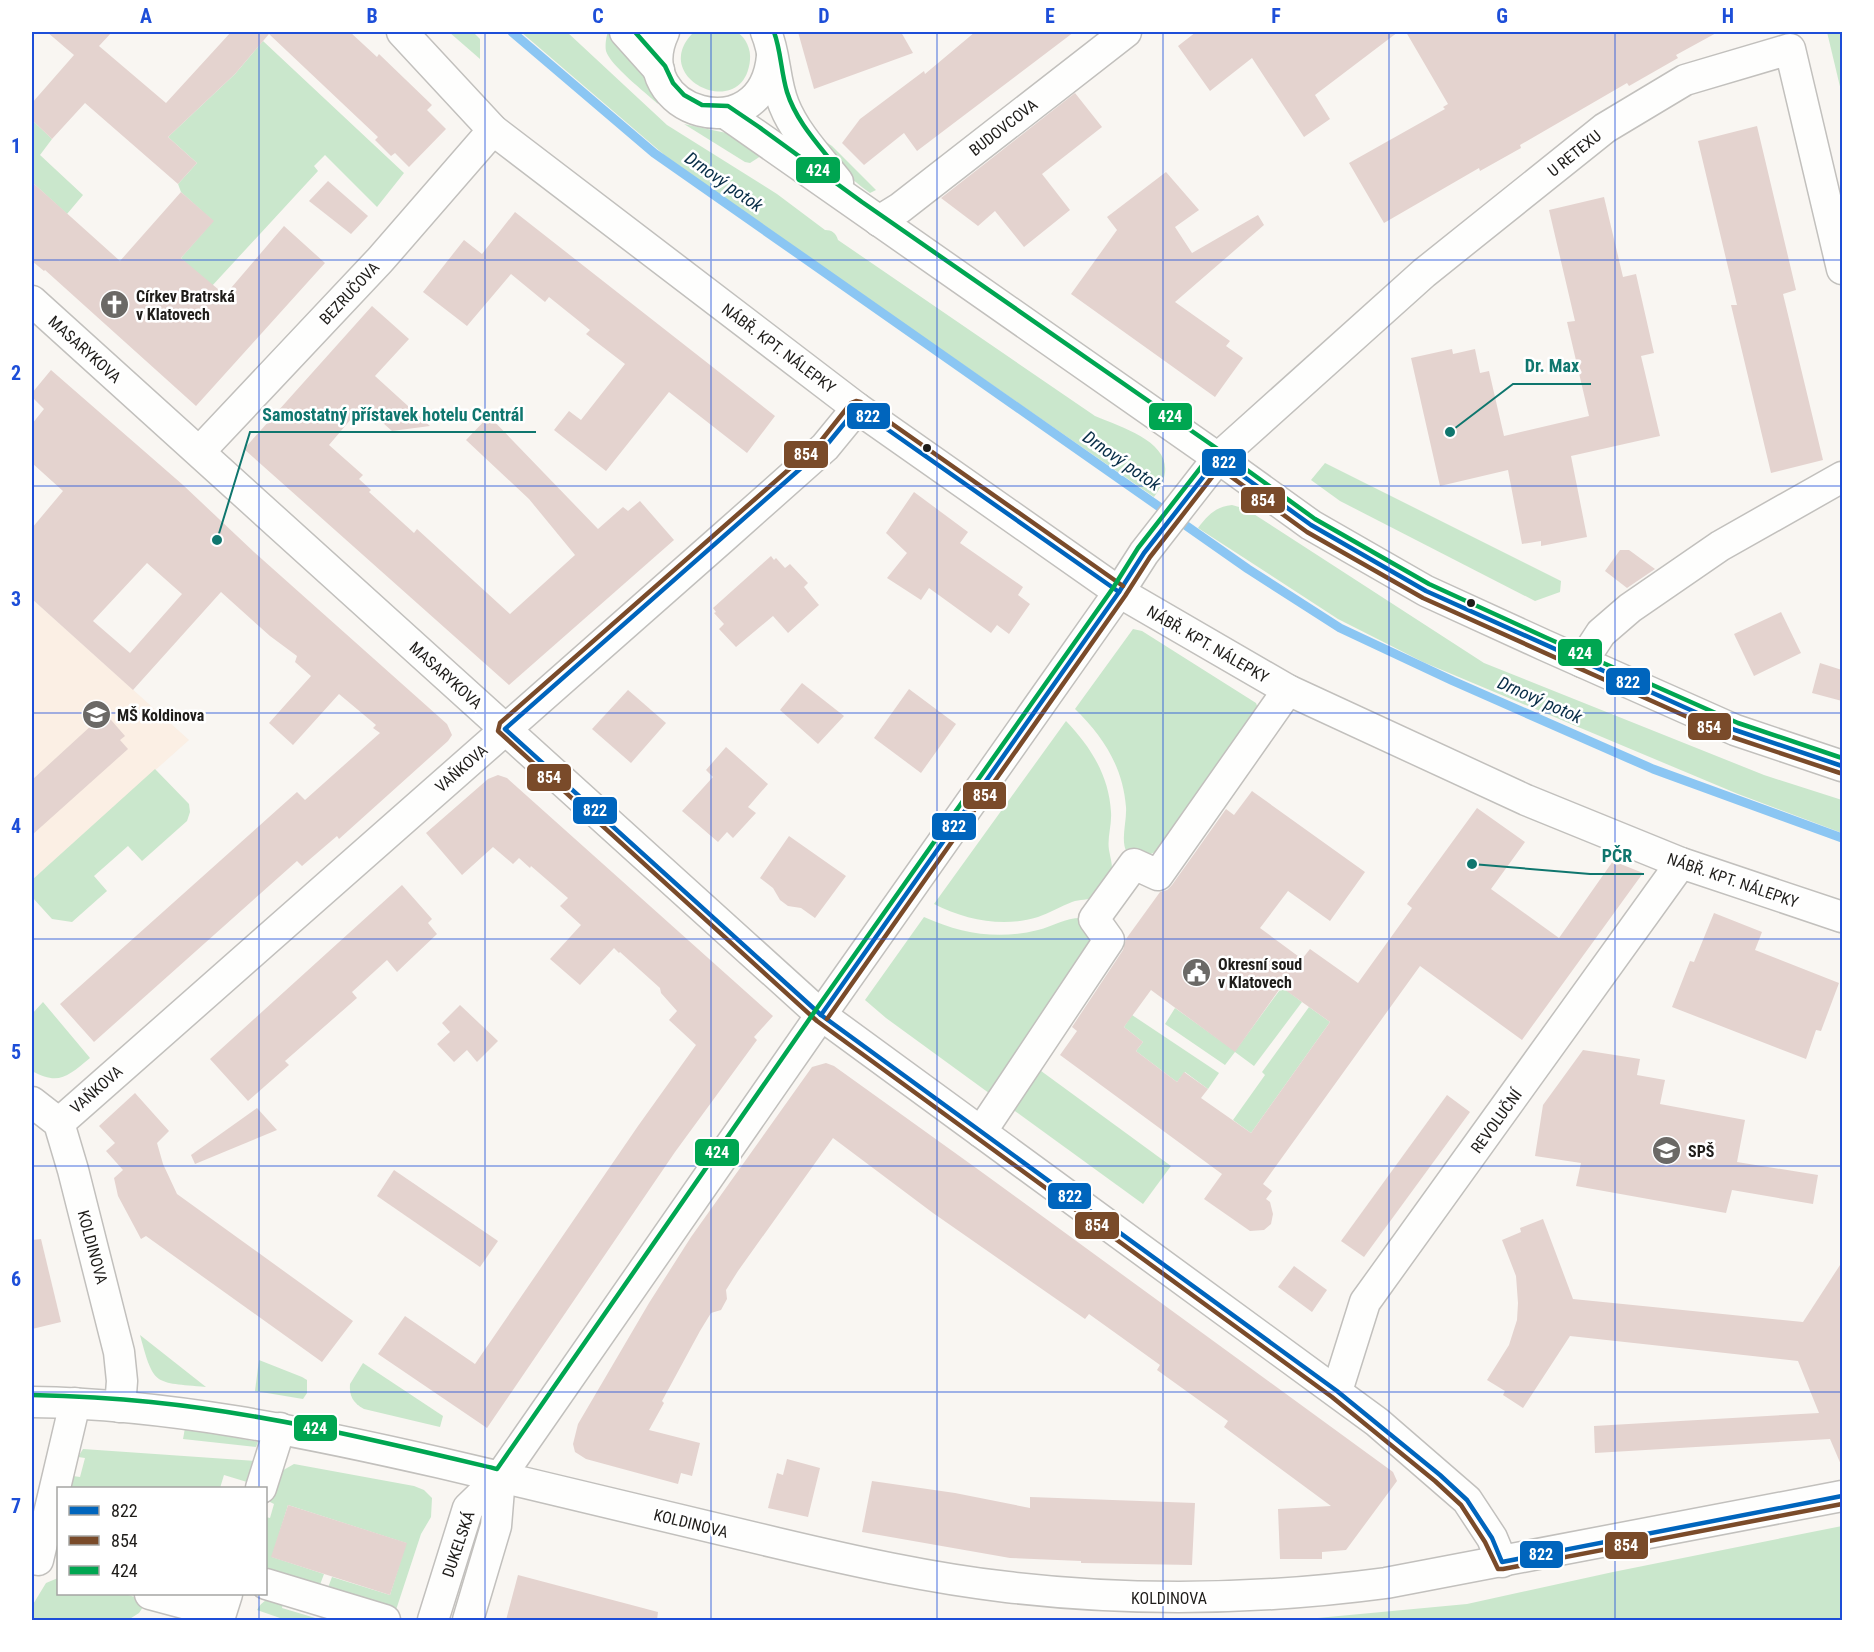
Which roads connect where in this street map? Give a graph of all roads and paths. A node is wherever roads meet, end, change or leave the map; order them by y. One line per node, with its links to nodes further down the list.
1 (402, 32): 8 (street, NÁBŘ. KPT. NÁLEPKY)
2 (625, 32): 6 (street)
3 (664, 32): 6 (street)
4 (1126, 32): 9 (street, BUDOVCOVA)
5 (769, 44): 7 (street); 9 (street)
6 (659, 70): 7 (street)
7 (725, 113): 9 (street)
8 (493, 130): 12 (street, NÁBŘ. KPT. NÁLEPKY); 13 (street, BEZRUČOVA)
9 (869, 214): 14 (street)
10 (1842, 269): 14 (street, U RETEXU)
11 (32, 302): 13 (street, MASARYKOVA)
12 (857, 408): 16 (street, NÁBŘ. KPT. NÁLEPKY); 19 (street, VAŇKOVA)
13 (200, 452): 19 (street, MASARYKOVA)
14 (1218, 458): 16 (street, DUKELSKÁ); 17 (street)
15 (1842, 477): 17 (street)
16 (1119, 592): 18 (street, NÁBŘ. KPT. NÁLEPKY); 23 (street, DUKELSKÁ)
17 (1582, 662): 20 (street)
18 (1288, 690): 21 (street, NÁBŘ. KPT. NÁLEPKY); 26 (street)
19 (505, 729): 23 (street, MASARYKOVA); 25 (street, VAŇKOVA)
20 (1842, 766)
21 (1681, 863): 22 (street, NÁBŘ. KPT. NÁLEPKY); 27 (street, REVOLUČNÍ)
22 (1842, 917)
23 (821, 1015): 26 (street, MASARYKOVA); 32 (street, DUKELSKÁ)
24 (32, 1102): 25 (street)
25 (58, 1123): 30 (street, KOLDINOVA)
26 (981, 1132): 27 (street, MASARYKOVA)
27 (1336, 1391): 37 (street, MASARYKOVA)
28 (32, 1402): 29 (street, KOLDINOVA)
29 (75, 1403): 30 (street, KOLDINOVA); 33 (street)
30 (120, 1407): 31 (street, KOLDINOVA)
31 (280, 1428): 32 (street, KOLDINOVA); 34 (street)
32 (500, 1477): 37 (street, KOLDINOVA); 43 (street, DUKELSKÁ); 44 (street, DUKELSKÁ)
33 (59, 1487)
34 (261, 1487)
35 (57, 1495): 38 (street)
36 (1842, 1496): 37 (street, KOLDINOVA)
37 (1502, 1562)
38 (43, 1567)
39 (267, 1584): 42 (street)
40 (157, 1595): 41 (street)
41 (226, 1595)
42 (386, 1620)
43 (433, 1620)
44 (468, 1620)

